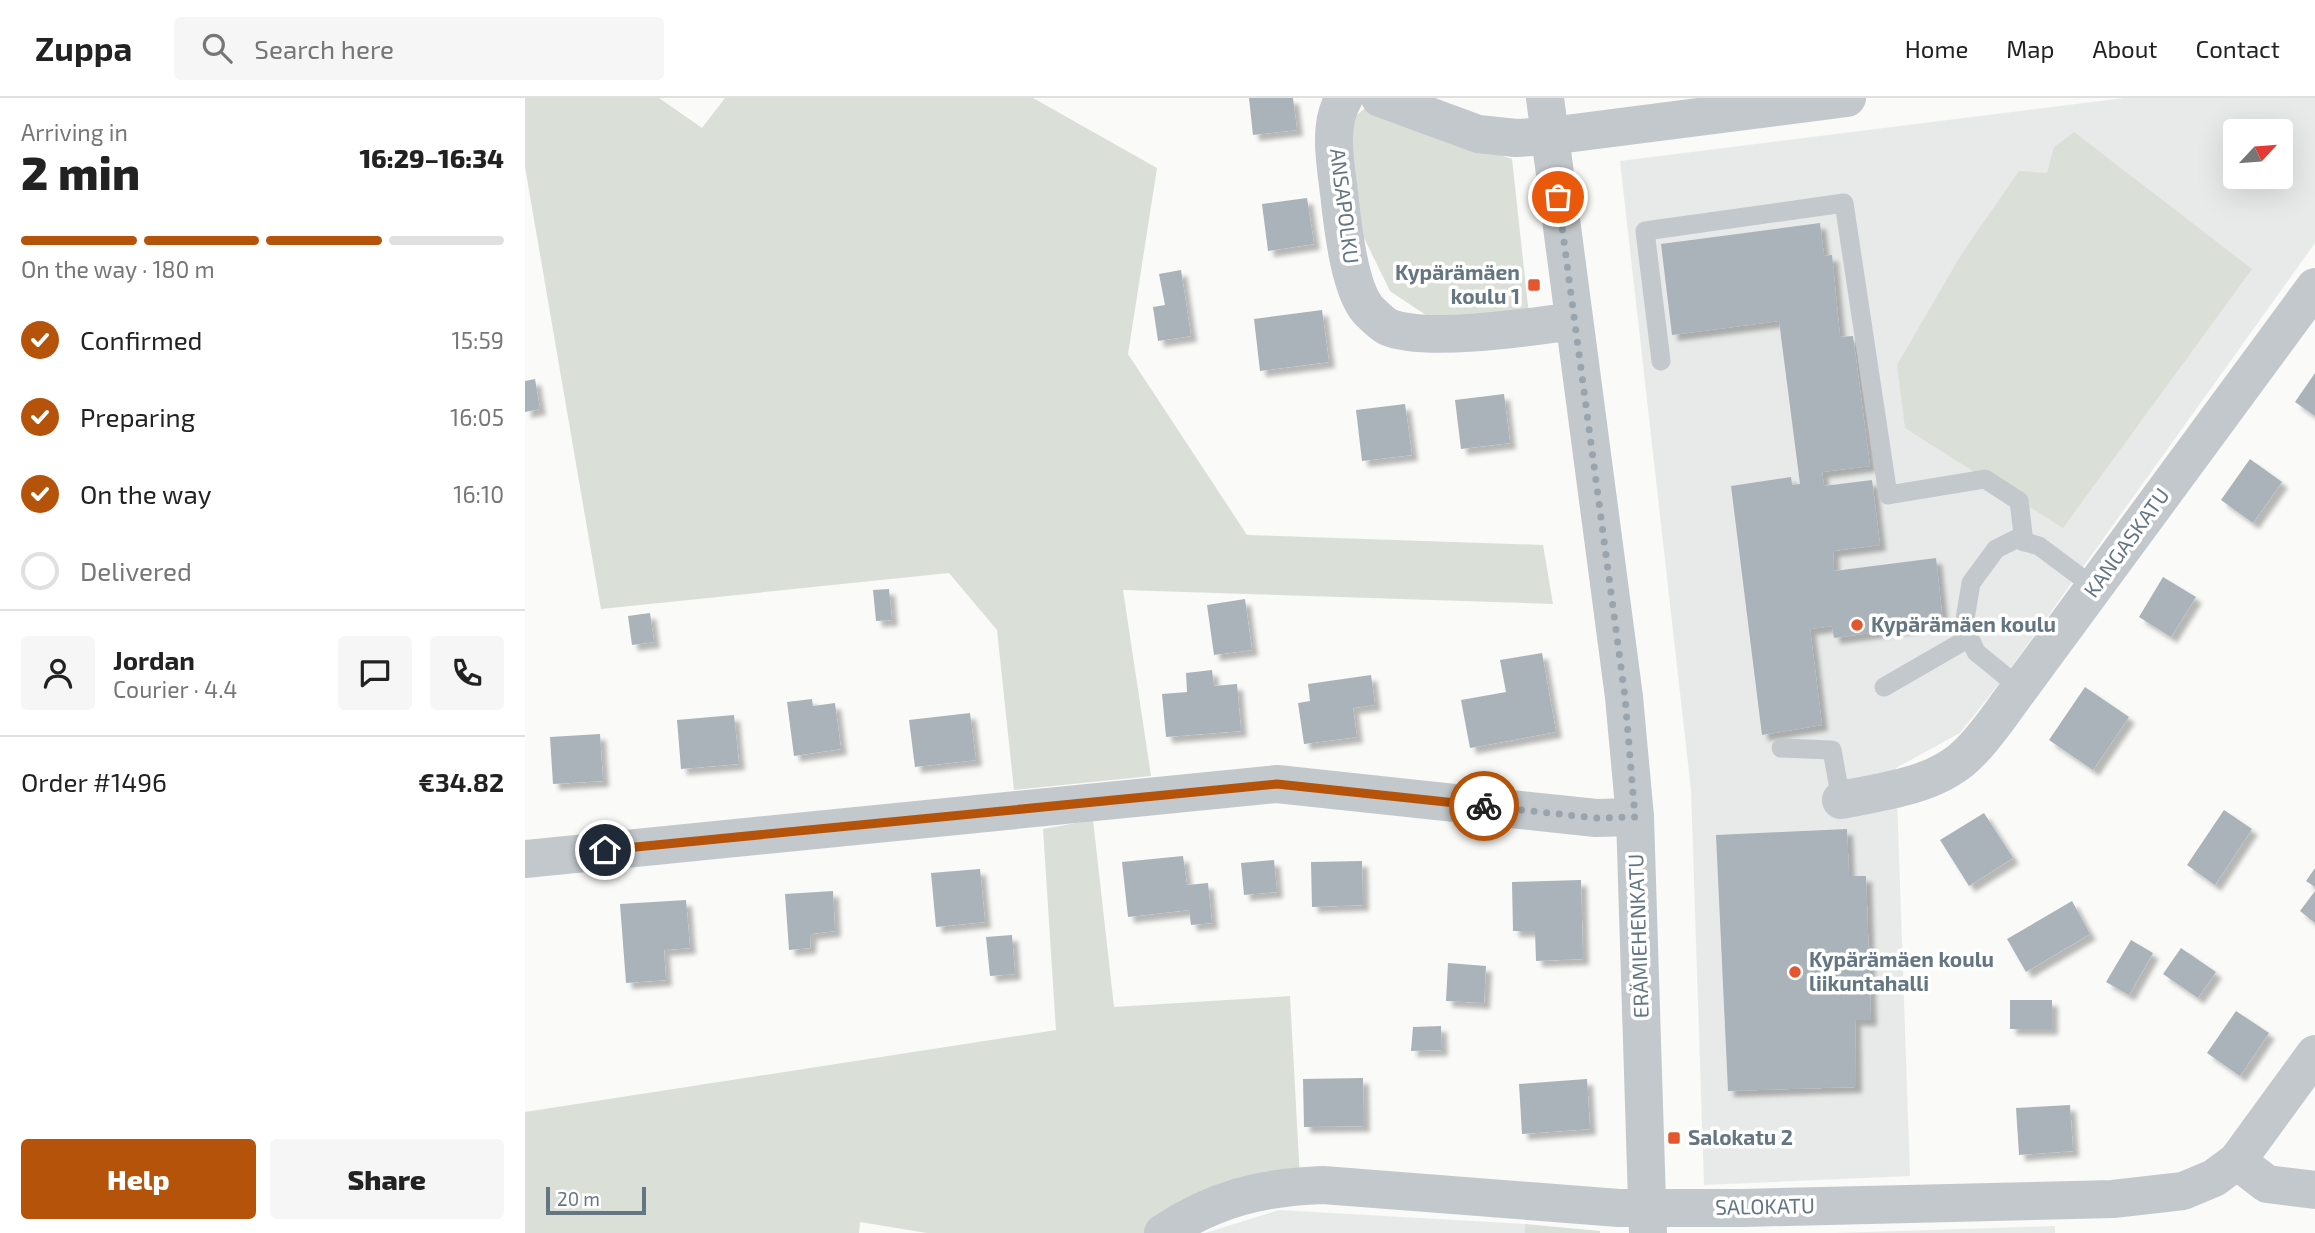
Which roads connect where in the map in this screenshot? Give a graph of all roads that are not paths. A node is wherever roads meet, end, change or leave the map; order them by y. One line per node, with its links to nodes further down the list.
1 (1344, 98): 7 (street, ANSAPOLKU)
2 (1380, 98): 5 (street)
3 (1545, 98): 5 (street, ERÄMIEHENKATU)
4 (1847, 98): 5 (street)
5 (1550, 135): 7 (street, ERÄMIEHENKATU)
6 (2315, 287): 10 (street, KANGASKATU)
7 (1574, 321): 16 (street, ERÄMIEHENKATU)
8 (1661, 361): 9 (lane)
9 (2024, 541): 10 (lane); 11 (lane)
10 (2094, 587): 13 (street, KANGASKATU)
11 (1969, 638): 12 (lane); 13 (lane)
12 (1884, 687)
13 (2020, 688): 15 (street, KANGASKATU)
14 (1781, 748): 15 (lane)
15 (1841, 800)
16 (1635, 817): 17 (street); 21 (street, ERÄMIEHENKATU)
17 (525, 859)
18 (2315, 1054): 19 (street, SALOKATU)
19 (2237, 1161): 20 (street); 21 (street, SALOKATU)
20 (2315, 1190)
21 (1648, 1220): 22 (street, SALOKATU)
22 (1163, 1233)

